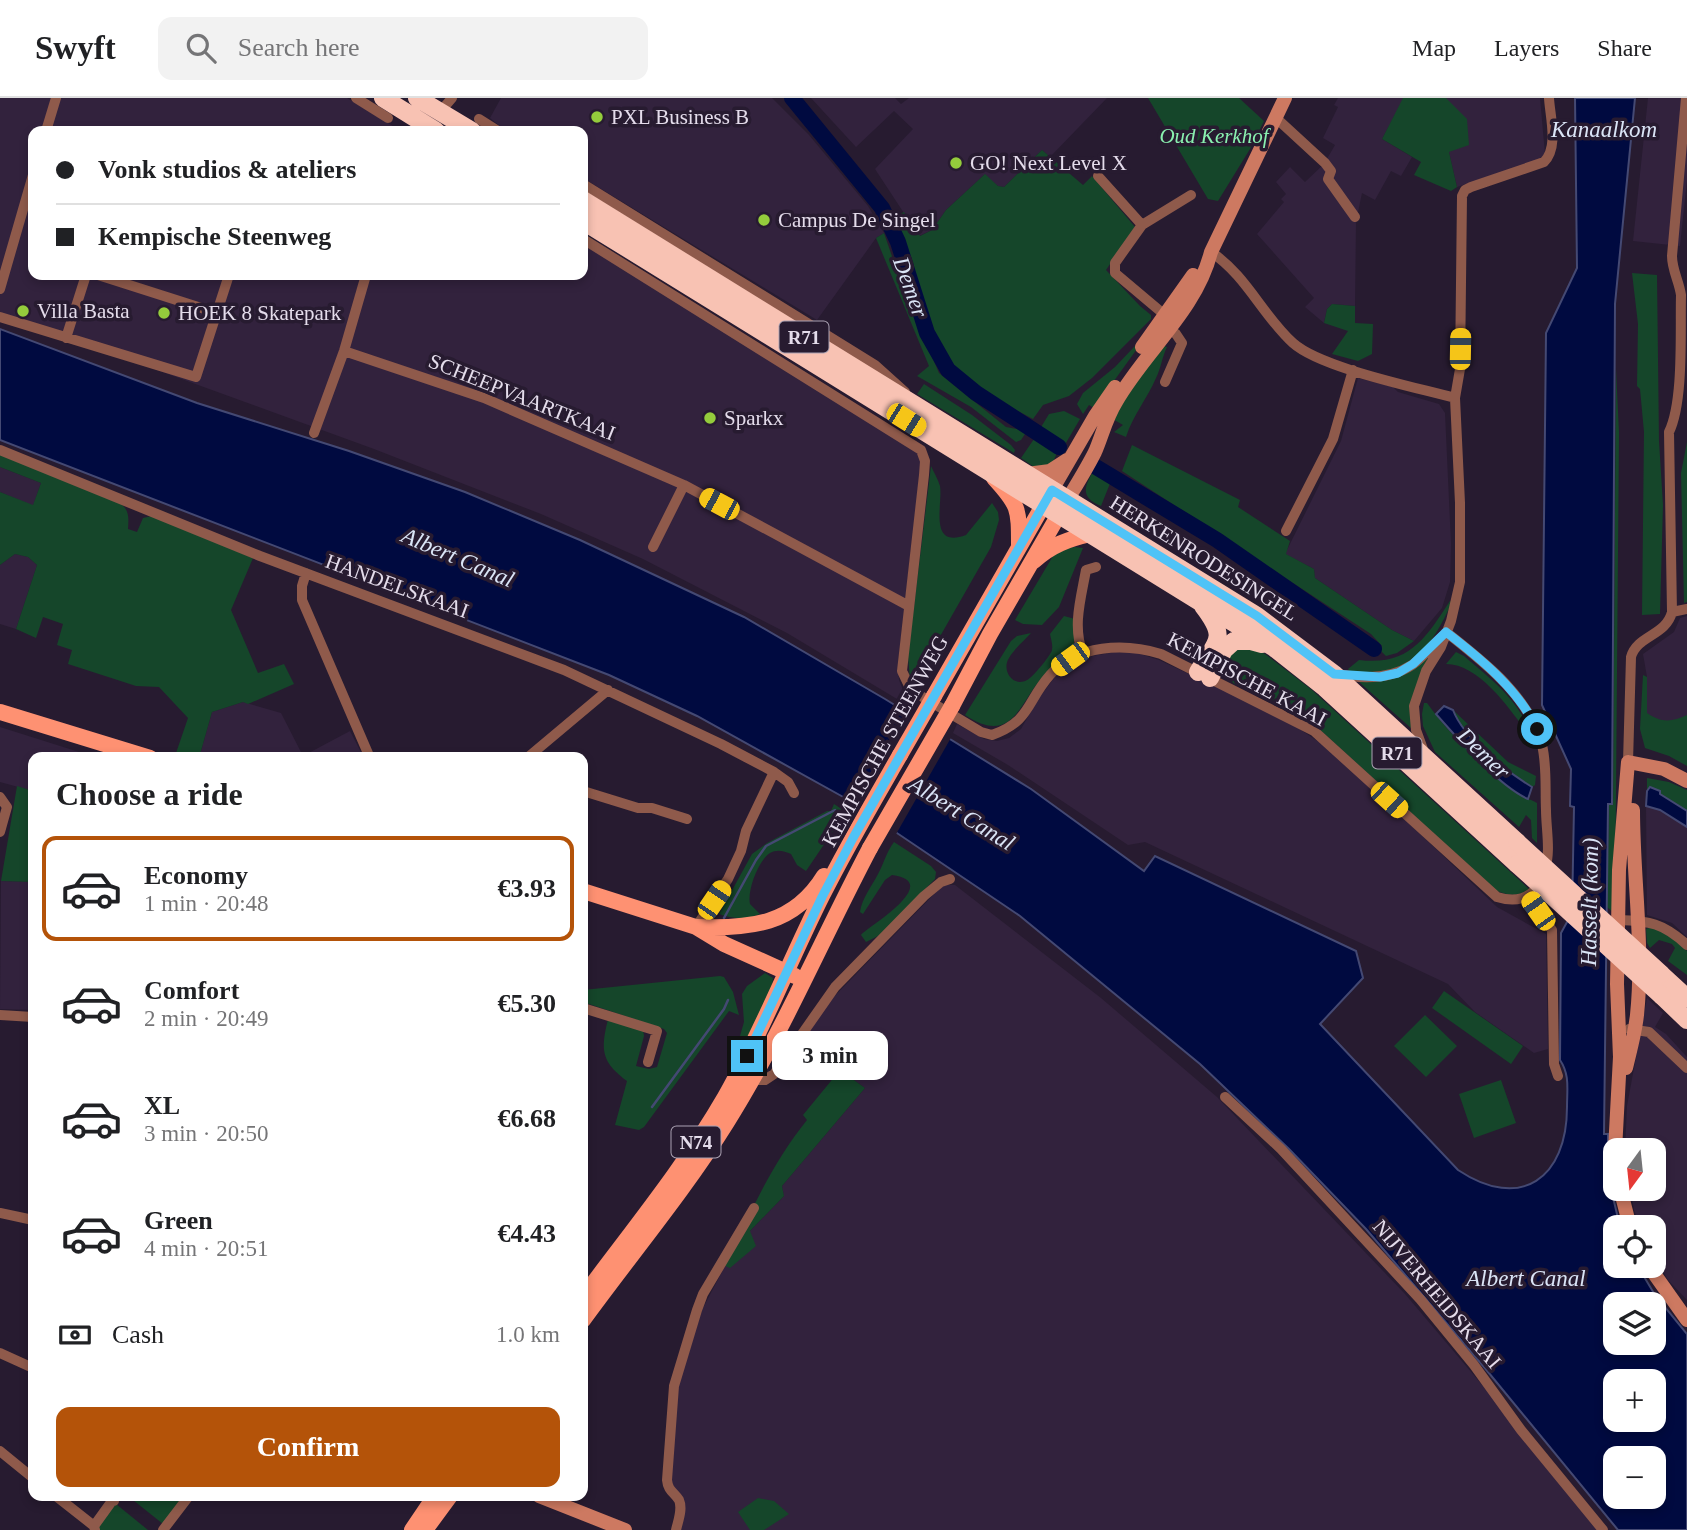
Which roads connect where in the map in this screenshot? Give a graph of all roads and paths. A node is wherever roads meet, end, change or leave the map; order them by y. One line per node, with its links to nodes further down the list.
1 (57, 98): 13 (street)
2 (356, 98): 10 (street)
3 (383, 98): 11 (highway)
4 (417, 98): 11 (highway)
5 (452, 98): 11 (street)
6 (1285, 98): 9 (street, KEMPISCHE STEENWEG / N74)
7 (1549, 98): 38 (street)
8 (1686, 98): 58 (street)
9 (1275, 117): 19 (street); 25 (street, KEMPISCHE STEENWEG / N74)
10 (388, 118)
11 (433, 125): 12 (highway)
12 (475, 125)
13 (48, 126)
14 (1098, 176): 23 (street)
15 (588, 187): 20 (street)
16 (28, 192): 30 (street)
17 (1191, 195): 23 (street)
18 (588, 203): 21 (highway, R71)
19 (1355, 217)
20 (639, 219): 21 (street); 39 (street)
21 (618, 222): 39 (highway, R71)
22 (588, 224): 44 (highway, R71)
23 (1142, 225): 33 (street)
24 (588, 242): 56 (street, KEMPISCHE KAAI)
25 (1211, 252): 33 (street, KEMPISCHE STEENWEG / N74); 36 (street)
26 (84, 280): 34 (street)
27 (114, 280): 31 (street)
28 (227, 280): 31 (street)
29 (365, 280): 35 (street)
30 (0, 289)
31 (217, 313): 34 (street)
32 (0, 317): 34 (street)
33 (1165, 323): 37 (street); 40 (street, KEMPISCHE STEENWEG / N74)
34 (66, 338)
35 (344, 351): 41 (street); 46 (street, SCHEEPVAARTKAAI)
36 (1353, 370): 38 (street); 48 (street)
37 (1165, 382)
38 (1455, 398): 59 (street)
39 (913, 403): 45 (highway, R71)
40 (1103, 413): 43 (street, KEMPISCHE STEENWEG / N74); 47 (street, KEMPISCHE STEENWEG / N74)
41 (314, 433)
42 (0, 450): 54 (street, HANDELSKAAI)
43 (1065, 463): 45 (street); 47 (street, KEMPISCHE STEENWEG / N74)
44 (988, 471): 47 (highway, R71); 51 (main road)
45 (1027, 474): 47 (highway, R71)
46 (684, 485): 50 (street); 56 (street, SCHEEPVAARTKAAI)
47 (1055, 502): 49 (highway, HERKENRODESINGEL / R71); 51 (main road, KEMPISCHE STEENWEG / N74); 52 (main road, KEMPISCHE STEENWEG / N74); 62 (highway, HERKENRODESINGEL / R71)
48 (1286, 531)
49 (1090, 534): 52 (main road); 55 (highway, HERKENRODESINGEL / R71)
50 (653, 547)
51 (1019, 548): 79 (main road, KEMPISCHE STEENWEG / N74, bridge)
52 (1028, 567): 88 (main road, KEMPISCHE STEENWEG / N74, bridge)
53 (1096, 567): 61 (street)
54 (306, 573): 64 (street, HANDELSKAAI); 67 (street)
55 (1199, 600): 60 (highway, HERKENRODESINGEL / R71); 63 (highway)
56 (909, 606): 61 (street, KEMPISCHE KAAI)
57 (1687, 609): 58 (street)
58 (1672, 611): 70 (street)
59 (1445, 633): 62 (street); 69 (street); 82 (street)
60 (1273, 647): 63 (highway); 90 (highway, HERKENRODESINGEL / R71, bridge)
61 (1083, 654): 63 (street, KEMPISCHE KAAI)
62 (1334, 674): 69 (highway, HERKENRODESINGEL / R71)
63 (1204, 675): 82 (street, KEMPISCHE KAAI)
64 (608, 690): 68 (street); 71 (street, HANDELSKAAI)
65 (0, 712): 66 (main road)
66 (130, 752)
67 (367, 752)
68 (534, 752)
69 (1426, 759): 90 (highway, HERKENRODESINGEL / R71, bridge)
70 (1628, 767): 72 (street); 73 (street); 83 (street); 84 (street)
71 (774, 772): 75 (street, HANDELSKAAI); 85 (street)
72 (1687, 781)
73 (1687, 786)
74 (588, 793): 77 (street)
75 (794, 793)
76 (0, 797): 78 (street)
77 (687, 819)
78 (0, 832)
79 (853, 838): 85 (main road); 87 (main road, KEMPISCHE STEENWEG / N74)
80 (950, 879): 96 (street)
81 (588, 893): 85 (main road)
82 (1528, 897): 98 (street)
83 (1618, 920): 84 (street); 93 (street)
84 (1637, 920): 86 (street); 93 (street)
85 (696, 927): 87 (main road)
86 (1687, 945)
87 (786, 972): 88 (main road); 99 (main road, KEMPISCHE STEENWEG / N74)
88 (804, 979): 94 (main road, KEMPISCHE STEENWEG / N74)
89 (588, 1010): 95 (street)
90 (1685, 1014)
91 (0, 1015): 92 (street)
92 (28, 1017)
93 (1627, 1029): 97 (street); 101 (street)
94 (769, 1048): 96 (street); 99 (main road, KEMPISCHE STEENWEG / N74)
95 (648, 1062)
96 (783, 1062): 99 (street)
97 (1687, 1068)
98 (1558, 1076)
99 (745, 1077): 106 (main road, KEMPISCHE STEENWEG / N74); 107 (main road, KEMPISCHE STEENWEG / N74)
100 (1225, 1097): 125 (street, NIJVERHEIDSKAAI)
101 (1616, 1138)
102 (754, 1208): 124 (street)
103 (0, 1213): 104 (street)
104 (28, 1219)
105 (1656, 1278): 108 (street)
106 (588, 1290)
107 (588, 1313)
108 (1687, 1320)
109 (0, 1353): 110 (street)
110 (28, 1366)
111 (0, 1451): 112 (street)
112 (28, 1474)
113 (63, 1501): 119 (street)
114 (185, 1501): 121 (street)
115 (432, 1501): 122 (main road)
116 (446, 1501): 123 (main road)
117 (551, 1501): 120 (street)
118 (114, 1502): 119 (street)
119 (94, 1528)
120 (617, 1528)
121 (163, 1530)
122 (412, 1530)
123 (425, 1530)
124 (676, 1530)
125 (1603, 1530)

